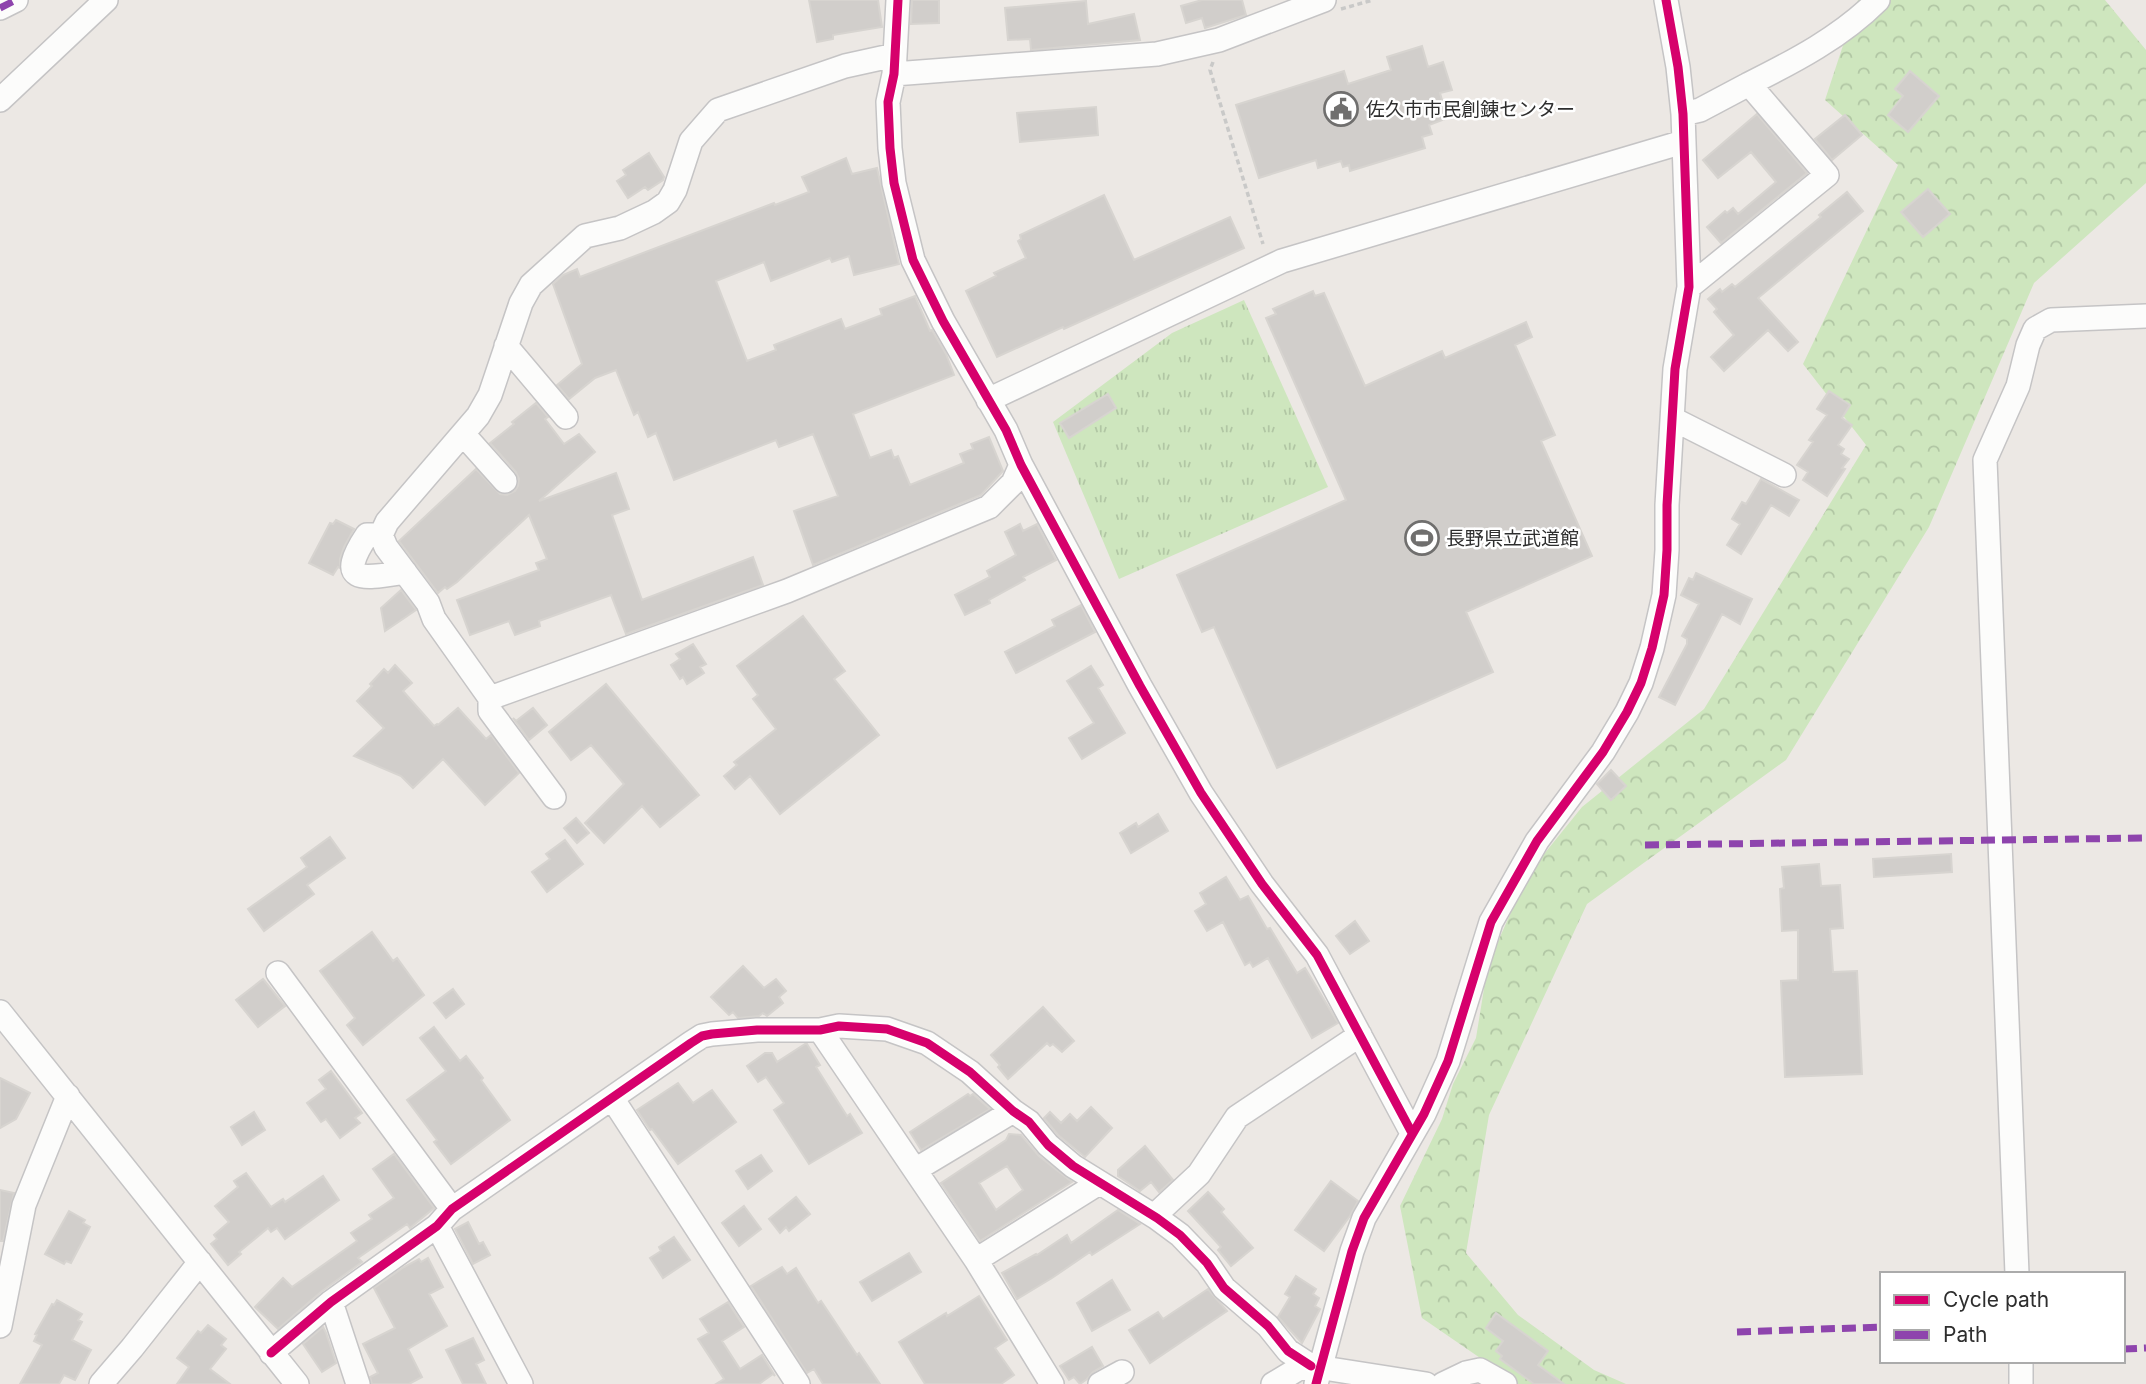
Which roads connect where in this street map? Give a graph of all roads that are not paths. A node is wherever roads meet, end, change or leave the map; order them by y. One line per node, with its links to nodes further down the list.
1 (16, 0): 7 (street)
2 (106, 0): 10 (street)
3 (898, 0): 8 (street)
4 (1666, 0): 11 (street)
5 (1878, 0): 9 (street)
6 (1332, 5): 8 (street)
7 (0, 8)
8 (895, 64): 15 (street); 16 (street)
9 (1749, 85): 11 (street); 13 (street)
10 (0, 100)
11 (1683, 114): 12 (street)
12 (1684, 142): 13 (street); 16 (street)
13 (1689, 287): 18 (street)
14 (2146, 316): 41 (street)
15 (506, 346): 17 (street); 19 (street)
16 (988, 400): 20 (street)
17 (566, 417)
18 (1672, 419): 21 (street); 34 (street)
19 (463, 434): 22 (street); 23 (street)
20 (1021, 465): 25 (street); 30 (street)
21 (1784, 475)
22 (505, 481)
23 (382, 535): 24 (street); 24 (street)
24 (405, 572): 25 (street)
25 (490, 698): 26 (street)
26 (554, 797)
27 (278, 973): 38 (street)
28 (0, 1012): 31 (street)
29 (820, 1030): 32 (street); 33 (street); 35 (street)
30 (1360, 1035): 34 (street); 37 (street)
31 (68, 1096): 40 (street); 43 (street)
32 (612, 1098): 38 (street); 52 (street)
33 (1013, 1111): 35 (street); 36 (street)
34 (1412, 1133): 47 (street)
35 (915, 1170): 39 (street)
36 (1099, 1184): 37 (street); 39 (street)
37 (1154, 1216): 47 (street)
38 (445, 1217): 42 (street); 51 (street)
39 (976, 1260): 53 (street)
40 (200, 1262): 44 (street); 48 (street)
41 (2017, 1272)
42 (331, 1302): 44 (street); 50 (street)
43 (0, 1326)
44 (271, 1353): 49 (street)
45 (2021, 1363): 59 (street)
46 (1122, 1371): 54 (street)
47 (1316, 1372): 55 (street); 56 (street)
48 (101, 1384)
49 (297, 1384)
50 (358, 1384)
51 (521, 1384)
52 (798, 1384)
53 (1052, 1384)
54 (1100, 1384)
55 (1273, 1384)
56 (1426, 1384)
57 (1443, 1384): 58 (street)
58 (1506, 1384)
59 (2021, 1384)

